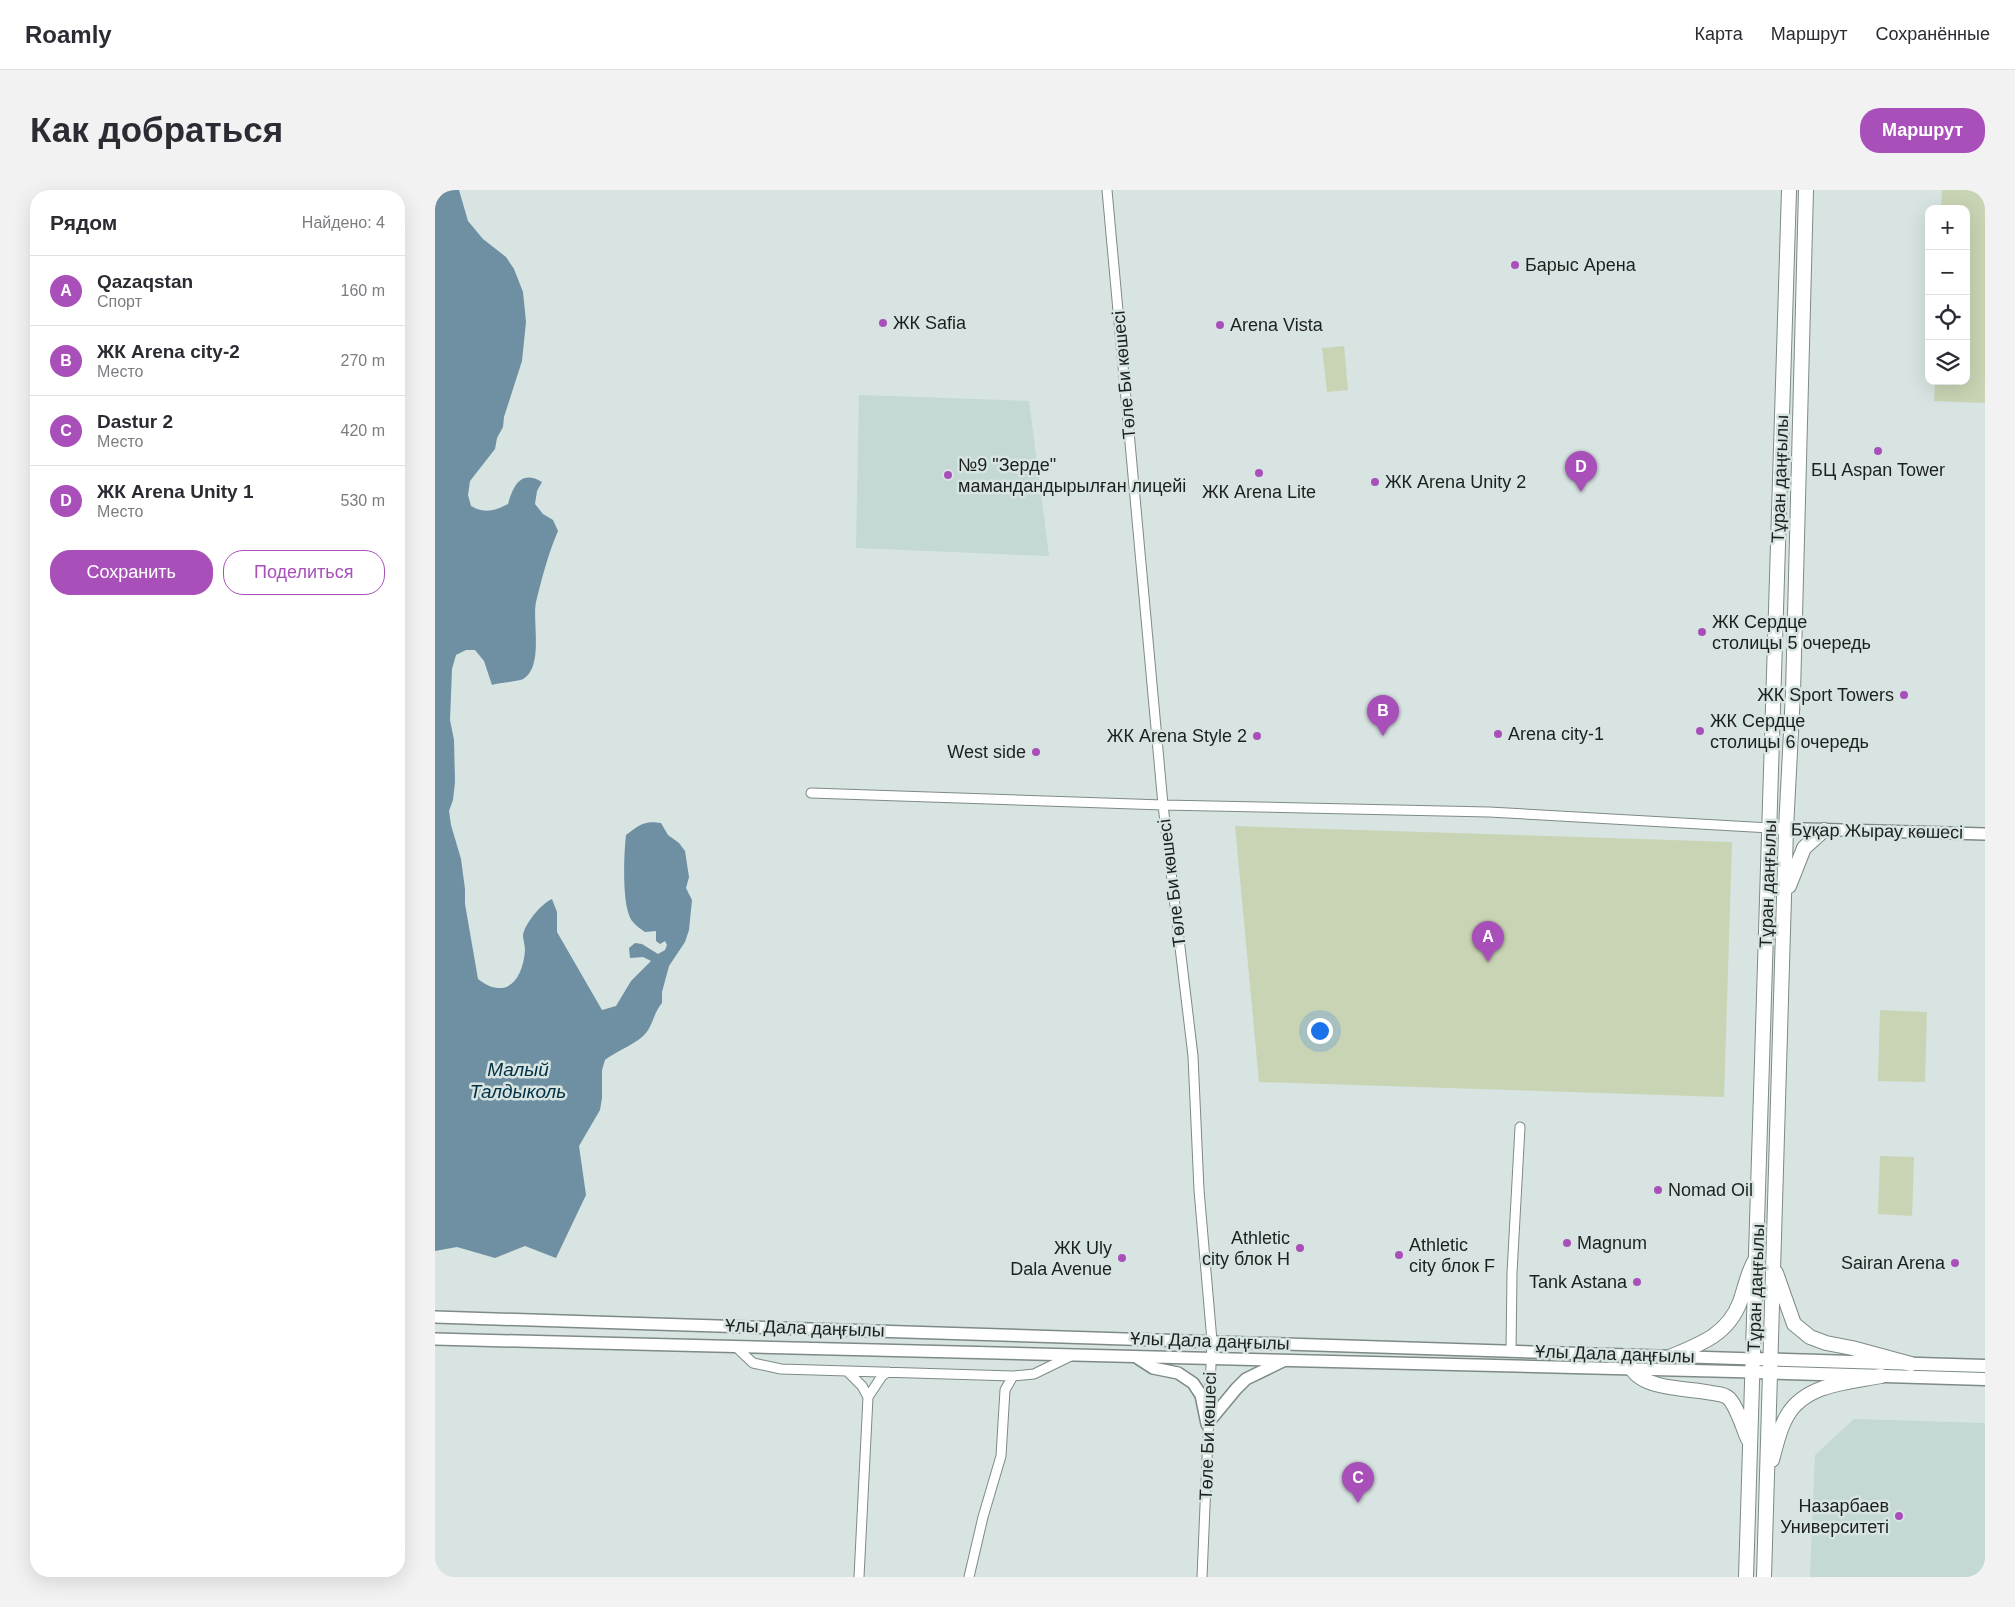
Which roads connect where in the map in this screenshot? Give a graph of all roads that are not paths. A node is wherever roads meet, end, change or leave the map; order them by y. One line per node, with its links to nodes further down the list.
1 (1107, 190): 5 (street, Төле Би көшесі)
2 (1789, 190): 6 (main road, Тұран даңғылы)
3 (1806, 190): 7 (main road, Тұран даңғылы)
4 (811, 792): 5 (street)
5 (1163, 805): 6 (street); 18 (street, Төле Би көшесі)
6 (1769, 828): 7 (street, Бұқар Жырау көшесі); 12 (main road, Тұран даңғылы)
7 (1786, 828): 8 (street, Бұқар Жырау көшесі); 10 (main road, Тұран даңғылы)
8 (1824, 830): 9 (street, Бұқар Жырау көшесі); 10 (main road)
9 (1985, 834)
10 (1785, 894): 13 (main road, Тұран даңғылы)
11 (1520, 1126): 22 (street)
12 (1757, 1256): 24 (main road); 29 (main road, Тұран даңғылы)
13 (1773, 1265): 28 (main road); 30 (main road, Тұран даңғылы)
14 (435, 1316): 15 (street, Ұлы Дала даңғылы)
15 (631, 1323): 16 (street, Ұлы Дала даңғылы); 19 (street)
16 (675, 1324): 18 (street, Ұлы Дала даңғылы); 20 (street)
17 (435, 1339): 19 (street, Ұлы Дала даңғылы)
18 (1211, 1341): 22 (street, Ұлы Дала даңғылы); 26 (street, Төле Би көшесі)
19 (632, 1344): 20 (street, Ұлы Дала даңғылы)
20 (674, 1345): 21 (street, Ұлы Дала даңғылы)
21 (735, 1346): 23 (street, Ұлы Дала даңғылы); 33 (street)
22 (1511, 1351): 24 (street, Ұлы Дала даңғылы)
23 (1073, 1355): 25 (street, Ұлы Дала даңғылы); 35 (street)
24 (1672, 1356): 29 (street, Ұлы Дала даңғылы)
25 (1136, 1357): 26 (street, Ұлы Дала даңғылы); 39 (street)
26 (1211, 1358): 27 (street, Ұлы Дала даңғылы); 39 (street, Төле Би көшесі)
27 (1285, 1360): 32 (street, Ұлы Дала даңғылы); 39 (street)
28 (1911, 1364): 30 (main road, Ұлы Дала даңғылы); 31 (main road, Ұлы Дала даңғылы)
29 (1754, 1365): 30 (main road, Ұлы Дала даңғылы); 32 (street, Ұлы Дала даңғылы); 40 (main road, Тұран даңғылы)
30 (1770, 1366): 36 (main road, Ұлы Дала даңғылы); 41 (main road, Тұран даңғылы)
31 (1985, 1366)
32 (1632, 1369): 40 (main road)
33 (847, 1371): 34 (street); 38 (street)
34 (888, 1372): 35 (street); 38 (street)
35 (1013, 1376): 43 (street)
36 (1881, 1376): 37 (main road, Ұлы Дала даңғылы); 41 (main road)
37 (1985, 1379)
38 (868, 1397): 42 (street)
39 (1207, 1424): 44 (street, Төле Би көшесі)
40 (1750, 1444): 45 (main road, Тұран даңғылы)
41 (1766, 1480): 46 (main road, Тұран даңғылы)
42 (859, 1577)
43 (969, 1577)
44 (1202, 1577)
45 (1746, 1577)
46 (1764, 1577)

